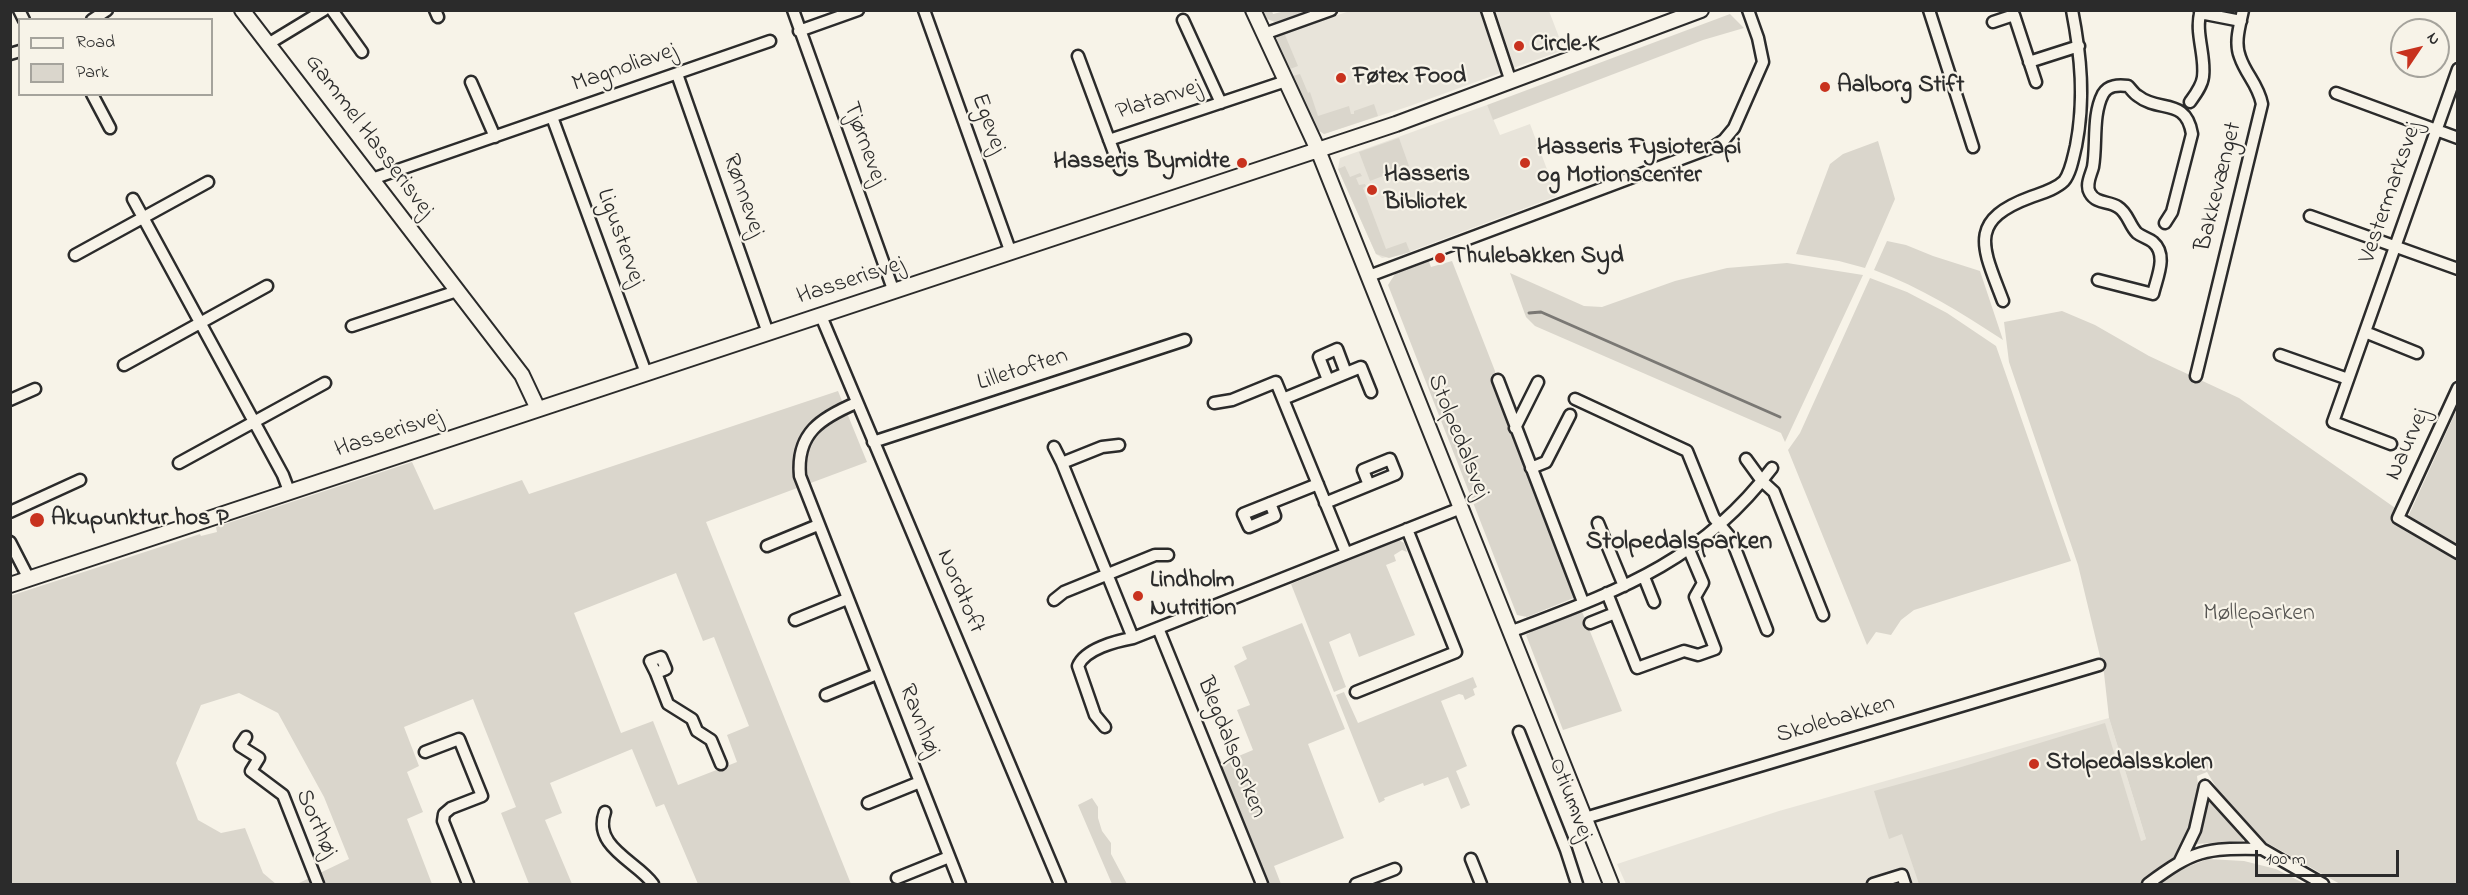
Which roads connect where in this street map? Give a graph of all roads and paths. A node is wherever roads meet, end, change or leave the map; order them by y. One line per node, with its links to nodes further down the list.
1 (242, 10): 21 (street, Gammel Hasserisvej)
2 (324, 10): 21 (street)
3 (332, 10): 23 (street)
4 (793, 10): 18 (street, Tjørnevej)
5 (858, 10): 18 (street)
6 (924, 10): 54 (street, Egevej)
7 (1253, 10): 19 (street, Stolpedalsvej)
8 (1331, 10): 19 (street)
9 (1487, 10): 30 (street)
10 (1701, 10): 30 (street, Hasserisvej)
11 (1748, 10): 57 (street)
12 (1929, 10): 44 (street)
13 (2072, 10): 22 (street)
14 (2201, 12): 15 (street); 34 (street)
15 (2242, 16): 74 (street, Bakkevænget)
16 (1183, 20): 35 (street, Platanvej)
17 (1993, 21): 25 (street)
18 (799, 31): 61 (street, Tjørnevej)
19 (1264, 34): 29 (street, Stolpedalsvej)
20 (770, 41): 27 (street, Magnoliavej)
21 (268, 44): 47 (street, Gammel Hasserisvej)
22 (2079, 46): 25 (street); 36 (street)
23 (362, 52)
24 (1078, 56): 43 (street, Platanvej)
25 (2029, 62): 31 (street)
26 (2457, 69): 40 (street, Vestermarksvej)
27 (676, 74): 38 (street, Magnoliavej); 67 (street, Rønnevej)
28 (471, 81): 41 (street)
29 (1286, 81): 35 (street, Platanvej); 45 (street, Stolpedalsvej)
30 (1511, 82): 45 (street, Hasserisvej)
31 (2036, 82)
32 (2336, 93): 40 (street)
33 (93, 96): 39 (street)
34 (2190, 102)
35 (1221, 103): 43 (street, Platanvej)
36 (2081, 109): 37 (street); 62 (street)
37 (2098, 110): 52 (street); 58 (street)
38 (552, 117): 41 (street, Magnoliavej); 73 (street, Ligustervej)
39 (110, 128)
40 (2436, 129): 42 (street); 53 (street, Vestermarksvej)
41 (495, 137): 47 (street, Magnoliavej)
42 (2457, 138)
43 (1109, 140): 46 (street, Platanvej)
44 (1973, 147)
45 (1318, 150): 54 (street, Hasserisvej); 57 (street, Stolpedalsvej)
46 (1120, 169)
47 (372, 179): 60 (street, Gammel Hasserisvej)
48 (208, 182): 51 (street)
49 (133, 199): 51 (street)
50 (2310, 216): 53 (street)
51 (143, 218): 55 (street); 64 (street)
52 (2165, 224)
53 (2395, 246): 56 (street); 66 (street, Vestermarksvej)
54 (1011, 253): 61 (street, Hasserisvej)
55 (75, 255)
56 (2457, 268)
57 (1369, 276): 108 (street, Stolpedalsvej)
58 (2098, 280)
59 (267, 286): 64 (street)
60 (457, 291): 65 (street); 88 (street, Gammel Hasserisvej)
61 (894, 292): 63 (street, Hasserisvej)
62 (2003, 301)
63 (821, 316): 67 (street, Hasserisvej); 86 (street, Nordtoft)
64 (200, 324): 71 (street); 90 (street)
65 (352, 326)
66 (2365, 332): 69 (street); 75 (street, Vestermarksvej)
67 (768, 333): 73 (street, Hasserisvej)
68 (1185, 340): 92 (street, Lilletoften)
69 (2417, 352)
70 (2280, 355): 75 (street)
71 (124, 365)
72 (1346, 373): 76 (street); 76 (street); 82 (street)
73 (646, 374): 88 (street, Hasserisvej)
74 (2196, 376)
75 (2348, 378): 93 (street, Vestermarksvej)
76 (1328, 380): 83 (street)
77 (1498, 380): 91 (street)
78 (1538, 382): 91 (street)
79 (325, 383): 90 (street)
80 (2457, 388): 117 (street, Naurvej)
81 (35, 389): 85 (street)
82 (1371, 392)
83 (1283, 399): 87 (street); 103 (street)
84 (1575, 399): 112 (street)
85 (10, 400)
86 (856, 403): 92 (street, Nordtoft); 111 (street, Ravnhøj)
87 (1214, 403)
88 (538, 409): 105 (street, Hasserisvej)
89 (1570, 415): 99 (street)
90 (254, 422): 97 (street); 105 (street)
91 (1515, 428): 99 (street)
92 (873, 442): 162 (street, Nordtoft)
93 (2391, 444)
94 (1119, 445): 98 (street)
95 (1054, 447): 98 (street)
96 (1746, 459): 102 (street)
97 (179, 463)
98 (1062, 463): 120 (street)
99 (1531, 468): 128 (street)
100 (1772, 468): 102 (street)
101 (80, 480): 109 (street)
102 (1762, 481): 112 (street); 131 (street)
103 (1318, 484): 106 (street); 107 (street)
104 (1369, 485): 107 (street)
105 (290, 491): 122 (street, Hasserisvej)
106 (1270, 503)
107 (1325, 503): 118 (street)
108 (1461, 508): 113 (street); 136 (street, Stolpedalsvej)
109 (10, 512)
110 (1598, 523): 124 (street)
111 (818, 525): 115 (street); 126 (street, Ravnhøj)
112 (1721, 525): 116 (street); 135 (street)
113 (1407, 529): 118 (street); 141 (street)
114 (10, 542): 122 (street)
115 (767, 546)
116 (1689, 550): 121 (street); 130 (street)
117 (2457, 553)
118 (1346, 554): 134 (street)
119 (1168, 555): 120 (street)
120 (1108, 575): 127 (street); 137 (street)
121 (1644, 577): 124 (street); 129 (street)
122 (29, 579): 123 (street, Hasserisvej)
123 (10, 585)
124 (1624, 586): 125 (street)
125 (1607, 593): 128 (street); 130 (street)
126 (847, 599): 132 (street); 140 (street, Ravnhøj)
127 (1054, 600)
128 (1583, 602): 136 (street)
129 (1654, 602)
130 (1615, 613): 133 (street)
131 (1823, 615)
132 (795, 620)
133 (1590, 623)
134 (1158, 628): 137 (street); 163 (street, Blegdalsparken)
135 (1767, 630)
136 (1510, 632): 151 (street, Stolpedalsvej)
137 (1133, 638): 143 (street)
138 (2099, 665): 151 (street, Skolebakken)
139 (656, 674): 147 (street)
140 (877, 674): 142 (street, Ravnhøj); 148 (street, Ravnhøj)
141 (1356, 692)
142 (826, 695)
143 (1105, 727)
144 (1519, 732): 166 (street, Otiumvej)
145 (246, 736): 158 (street, Sorthøj)
146 (425, 752): 159 (street)
147 (721, 764)
148 (920, 782): 149 (street, Ravnhøj); 153 (street, Ravnhøj)
149 (868, 803)
150 (605, 812): 160 (street)
151 (1585, 818): 167 (street, Stolpedalsvej)
152 (2262, 849): 155 (street); 155 (street); 171 (street)
153 (949, 856): 157 (street); 161 (street, Ravnhøj)
154 (1471, 859): 165 (street)
155 (2180, 861): 170 (street)
156 (1395, 869): 164 (street)
157 (897, 878)
158 (318, 885)
159 (468, 885)
160 (653, 885)
161 (960, 885)
162 (1060, 885)
163 (1263, 885)
164 (1356, 885)
165 (1481, 885)
166 (1577, 885)
167 (1611, 885)
168 (1873, 885): 169 (street)
169 (1905, 885)
170 (2148, 885)
171 (2323, 885)

